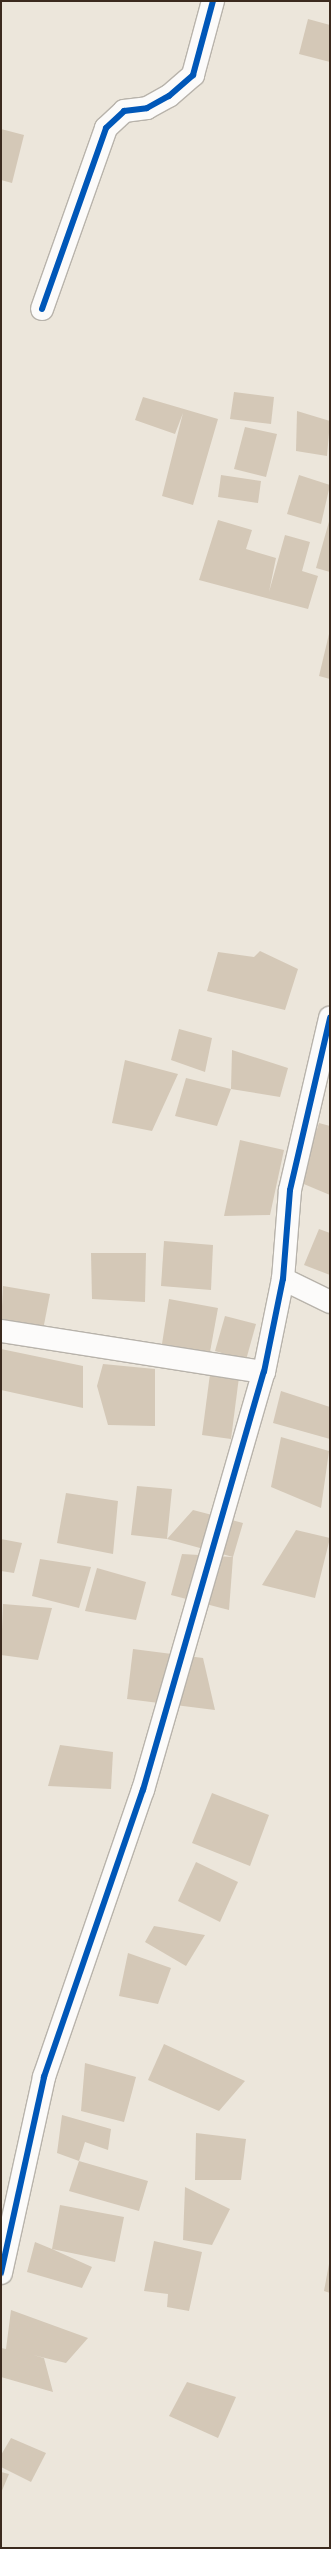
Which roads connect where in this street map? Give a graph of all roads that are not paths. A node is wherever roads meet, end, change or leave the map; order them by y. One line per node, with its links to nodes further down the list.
1 (213, 1): 2 (street)
2 (42, 309)
3 (330, 1018): 4 (street)
4 (283, 1279): 5 (street); 7 (street)
5 (330, 1302)
6 (1, 1331): 7 (street)
7 (264, 1372): 8 (street)
8 (1, 2273)

